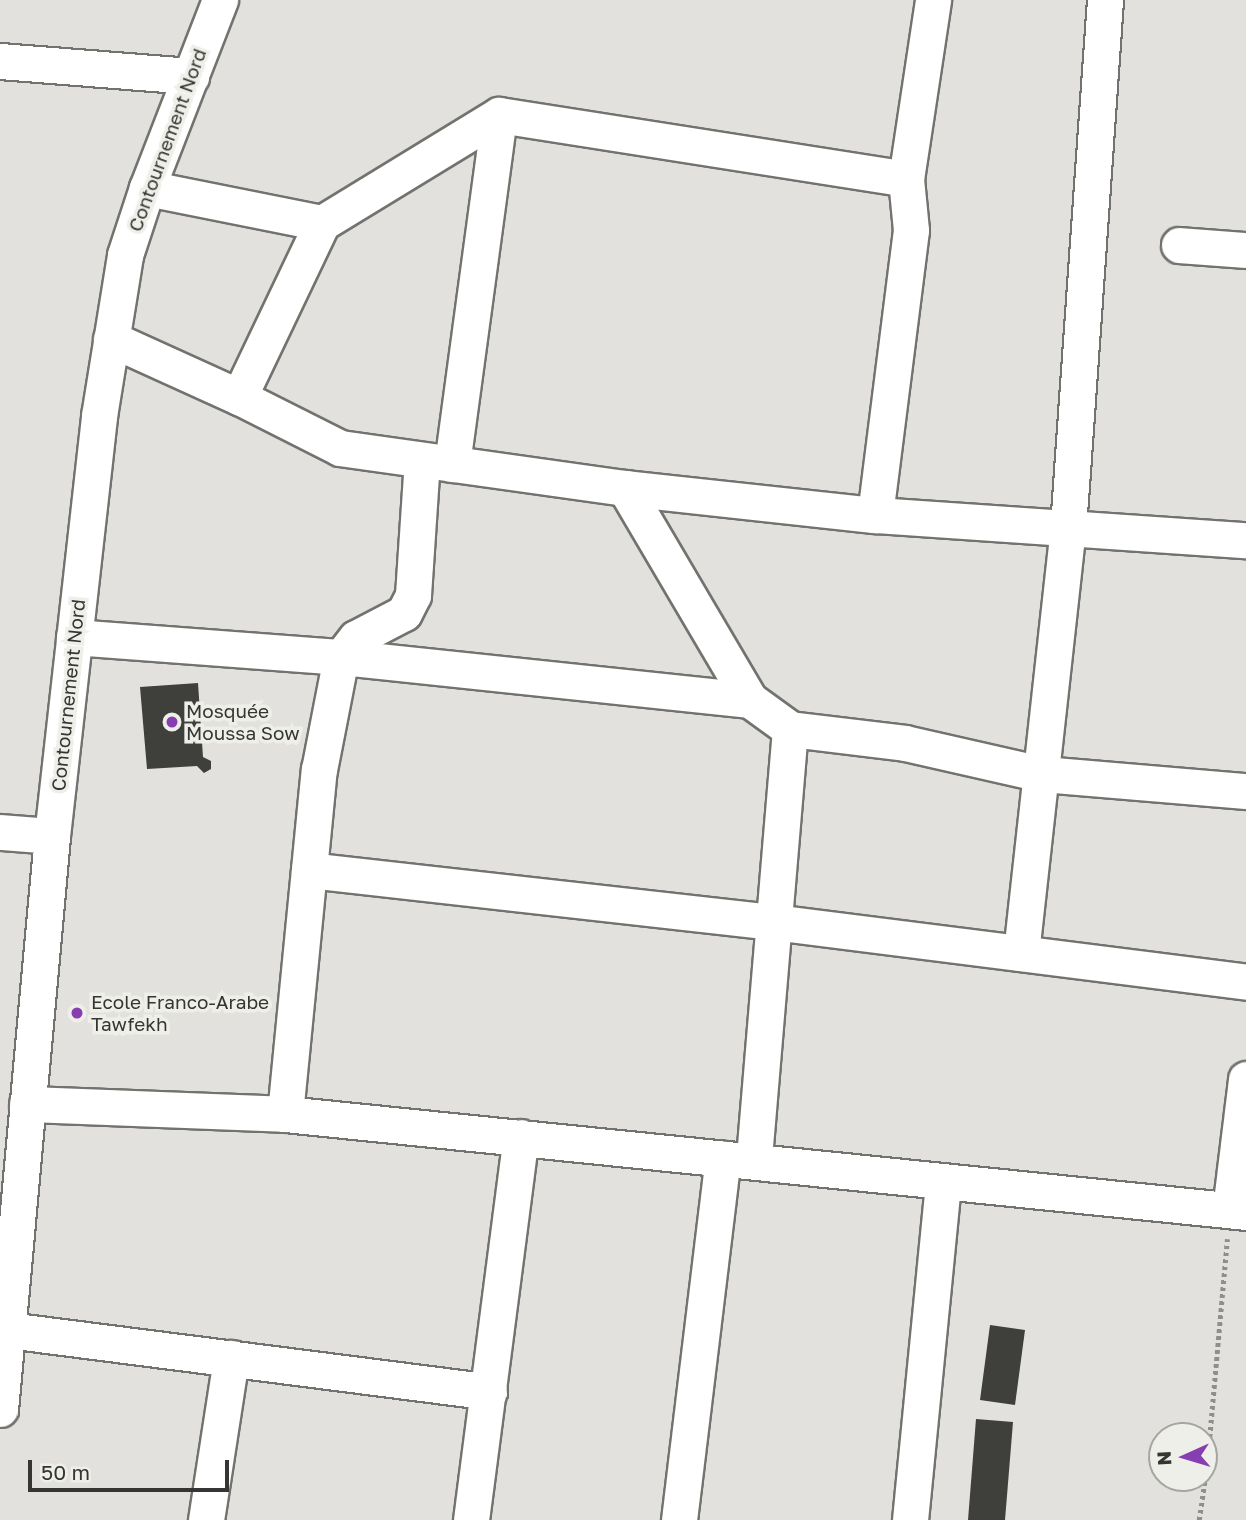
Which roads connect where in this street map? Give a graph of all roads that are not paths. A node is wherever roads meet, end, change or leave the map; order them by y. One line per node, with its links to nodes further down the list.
1 (220, 0): 5 (street, Contournement Nord)
2 (933, 0): 7 (street)
3 (1105, 0): 17 (street)
4 (0, 61): 5 (street)
5 (191, 76): 8 (street, Contournement Nord)
6 (499, 115): 7 (street); 9 (street); 14 (street)
7 (906, 179): 16 (street)
8 (147, 188): 9 (street); 12 (street, Contournement Nord)
9 (322, 223): 13 (street)
10 (1179, 245): 11 (street)
11 (1246, 250)
12 (111, 339): 13 (street); 19 (street, Contournement Nord)
13 (239, 397): 14 (street)
14 (437, 462): 15 (street); 20 (street)
15 (625, 488): 16 (street); 21 (street)
16 (875, 515): 17 (street)
17 (1068, 528): 18 (street); 23 (street)
18 (1246, 540)
19 (74, 637): 20 (street); 26 (street, Contournement Nord)
20 (341, 657): 21 (street); 27 (street)
21 (750, 700): 22 (street)
22 (790, 729): 23 (street); 28 (street)
23 (1042, 774): 24 (street); 29 (street)
24 (1246, 791)
25 (0, 832): 26 (street)
26 (52, 836): 32 (street, Contournement Nord)
27 (309, 870): 28 (street); 33 (street)
28 (774, 922): 29 (street); 35 (street)
29 (1021, 953): 30 (street)
30 (1246, 982)
31 (1246, 1079): 37 (street)
32 (27, 1104): 33 (street); 38 (street, Contournement Nord)
33 (285, 1114): 34 (street)
34 (521, 1137): 35 (street); 40 (street)
35 (738, 1161): 36 (street); 44 (street)
36 (943, 1183): 37 (street); 45 (street)
37 (1238, 1211)
38 (4, 1330): 39 (street); 41 (street, Contournement Nord)
39 (231, 1358): 40 (street); 42 (street)
40 (489, 1392): 43 (street)
41 (0, 1409)
42 (206, 1520)
43 (471, 1520)
44 (679, 1520)
45 (909, 1520)

